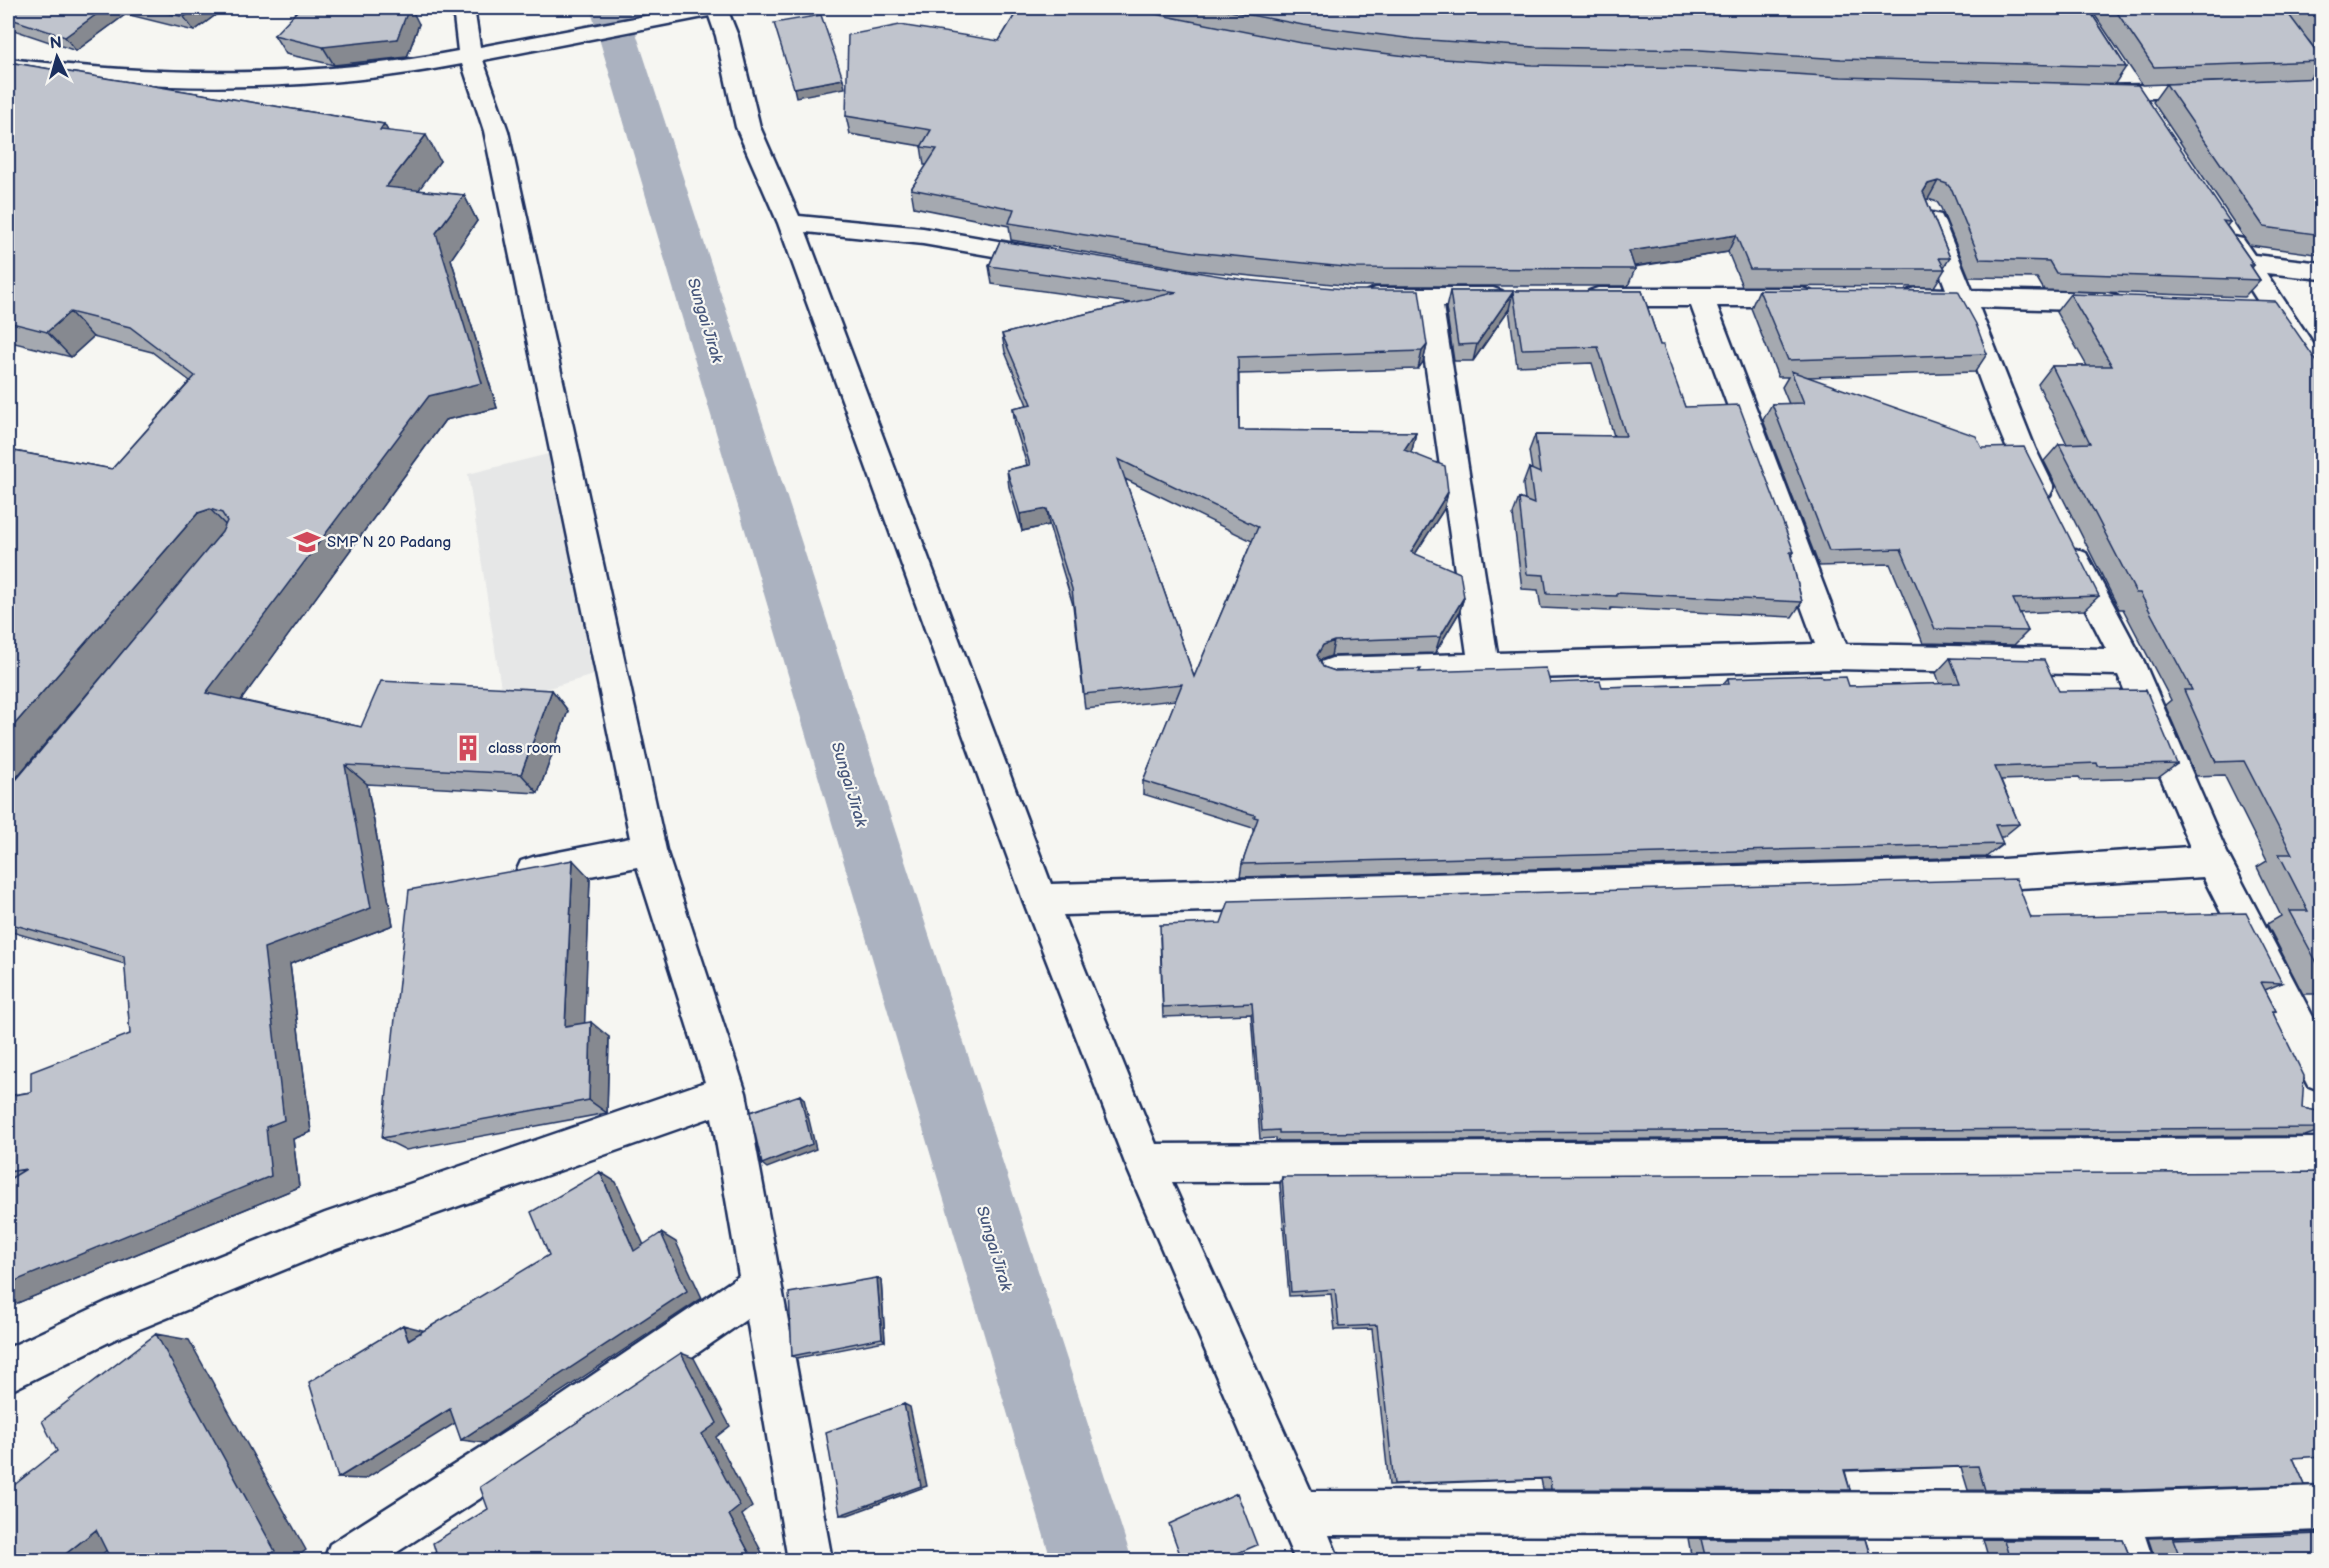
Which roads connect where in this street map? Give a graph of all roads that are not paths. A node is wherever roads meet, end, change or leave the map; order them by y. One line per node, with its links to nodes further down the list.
1 (463, 8): 4 (street)
2 (2271, 8): 7 (street)
3 (711, 9): 4 (street); 14 (street)
4 (483, 53): 6 (street); 35 (street)
5 (2114, 65): 12 (street)
6 (8, 66)
7 (2322, 78)
8 (2298, 87): 9 (street)
9 (2322, 87)
10 (2227, 90): 12 (street)
11 (2076, 93): 12 (street)
12 (2139, 103)
13 (1927, 209): 26 (street)
14 (790, 223): 16 (street); 38 (street)
15 (2221, 226): 17 (street)
16 (1058, 260)
17 (2246, 263): 18 (street); 29 (street)
18 (2322, 270)
19 (1352, 297): 20 (street)
20 (1429, 297): 21 (street); 33 (street)
21 (1511, 297)
22 (1570, 297): 23 (street)
23 (1700, 297): 24 (street); 31 (street)
24 (1831, 297)
25 (1890, 297): 26 (street)
26 (1962, 298): 27 (street); 32 (street)
27 (2137, 303)
28 (2242, 307): 29 (street)
29 (2277, 309): 30 (street)
30 (2322, 379)
31 (1835, 656): 32 (street); 33 (street)
32 (2128, 662): 36 (street)
33 (1484, 667): 34 (street)
34 (1332, 671)
35 (649, 850): 37 (street); 40 (street)
36 (2213, 861): 38 (street); 39 (street)
37 (501, 878)
38 (1040, 900): 42 (street)
39 (2322, 1073)
40 (727, 1093): 43 (street); 44 (street)
41 (2322, 1157): 42 (street)
42 (1144, 1163): 46 (street)
43 (761, 1285): 48 (street); 49 (street)
44 (8, 1371)
45 (2322, 1508): 47 (street)
46 (1298, 1513): 47 (street); 50 (street)
47 (2116, 1515): 51 (street)
48 (346, 1560)
49 (810, 1560)
50 (1317, 1560)
51 (2131, 1560)

